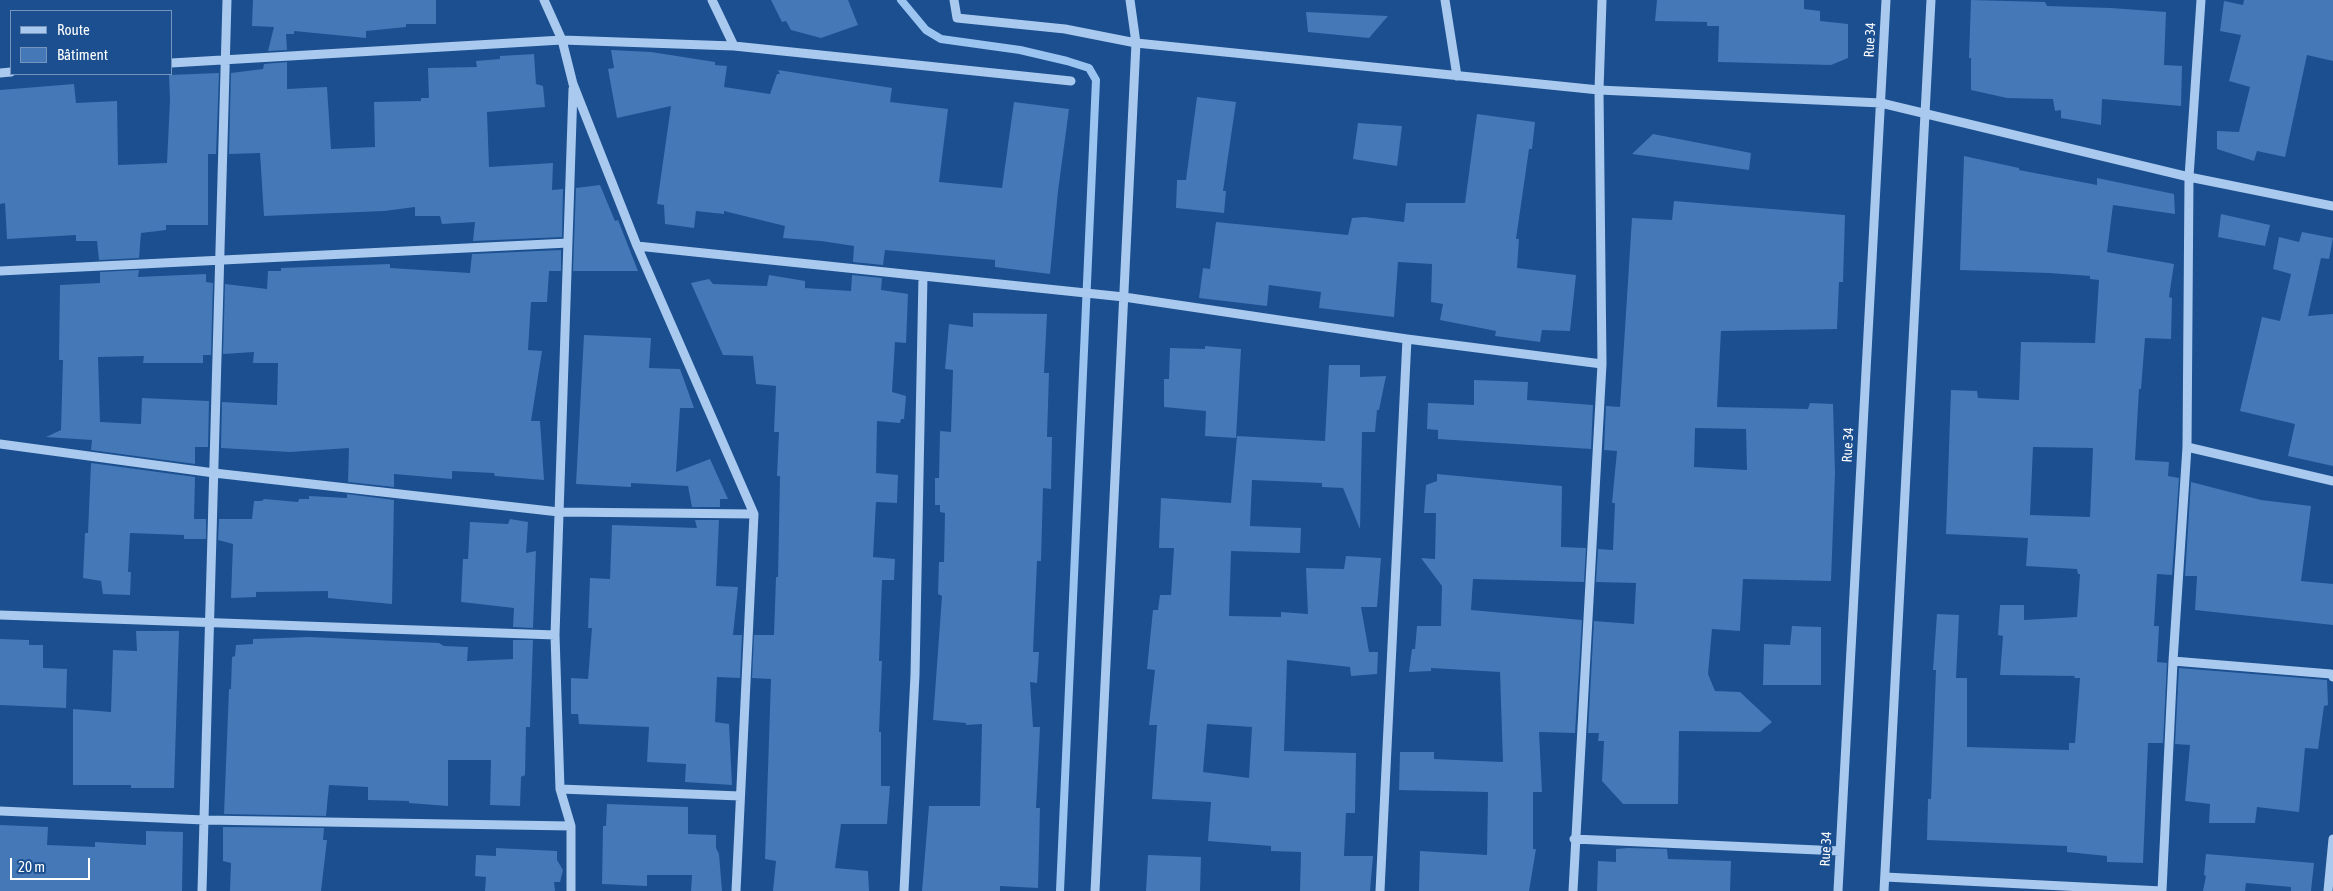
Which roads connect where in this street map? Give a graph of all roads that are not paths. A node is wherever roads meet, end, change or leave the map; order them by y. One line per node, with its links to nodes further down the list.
1 (228, 0): 14 (street)
2 (544, 0): 11 (street)
3 (712, 0): 13 (street)
4 (954, 0): 12 (street)
5 (1130, 0): 12 (street)
6 (1444, 0): 16 (street)
7 (1602, 0): 19 (street)
8 (1886, 0): 20 (street, Rue 34)
9 (1931, 0): 21 (street)
10 (2201, 0): 22 (street)
11 (562, 40): 13 (street); 14 (street); 18 (street)
12 (1136, 43): 16 (street); 29 (street)
13 (734, 46): 17 (street)
14 (226, 60): 15 (street); 26 (street)
15 (172, 63)
16 (1456, 76): 19 (street)
17 (1071, 81)
18 (573, 84): 24 (street); 25 (street)
19 (1599, 90): 20 (street); 31 (street)
20 (1881, 103): 21 (street); 50 (street, Rue 34)
21 (1925, 114): 22 (street); 52 (street)
22 (2189, 177): 23 (street); 33 (street)
23 (2333, 206)
24 (568, 243): 26 (street); 36 (street)
25 (637, 246): 28 (street); 37 (street)
26 (220, 260): 27 (street); 34 (street)
27 (0, 271)
28 (923, 276): 29 (street); 56 (street)
29 (1124, 297): 30 (street); 57 (street)
30 (1407, 339): 31 (street); 58 (street)
31 (1602, 364): 48 (street)
32 (0, 444): 34 (street)
33 (2187, 448): 35 (street); 41 (street)
34 (214, 473): 36 (street); 39 (street)
35 (2333, 481)
36 (559, 512): 37 (street); 40 (street)
37 (754, 514): 44 (street)
38 (0, 615): 39 (street)
39 (209, 622): 40 (street); 46 (street)
40 (555, 635): 43 (street)
41 (2173, 662): 42 (street); 62 (street)
42 (2333, 677)
43 (560, 788): 44 (street); 47 (street)
44 (740, 796): 55 (street)
45 (0, 812): 46 (street)
46 (204, 820): 47 (street); 53 (street)
47 (571, 826): 54 (street)
48 (1574, 839): 50 (street); 59 (street)
49 (2333, 839): 51 (street)
50 (1840, 851): 60 (street, Rue 34)
51 (2332, 857): 63 (street)
52 (1885, 877): 61 (street); 62 (street)
53 (202, 891)
54 (571, 891)
55 (736, 891)
56 (904, 891)
57 (1095, 891)
58 (1380, 891)
59 (1573, 891)
60 (1838, 891)
61 (1884, 891)
62 (2162, 891)
63 (2328, 891)

